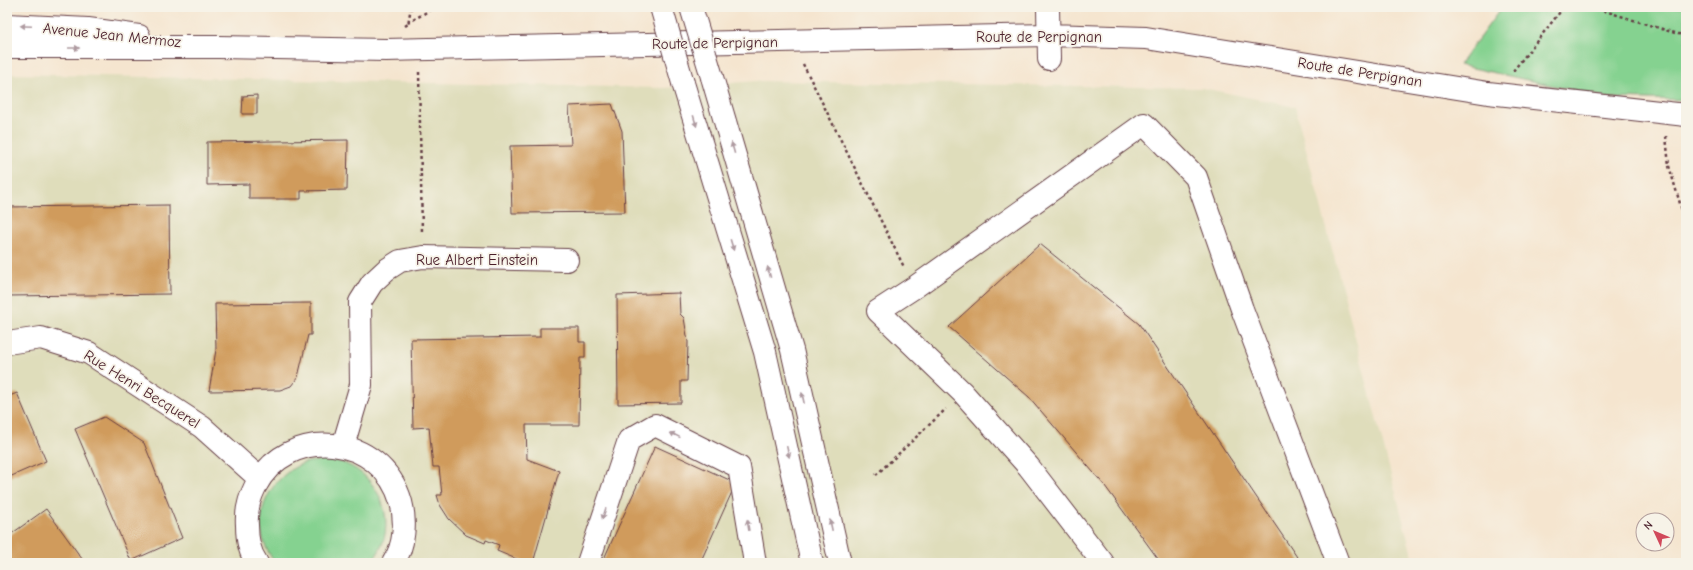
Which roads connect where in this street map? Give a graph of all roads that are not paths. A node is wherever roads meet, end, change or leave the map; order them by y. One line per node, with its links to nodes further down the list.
1 (661, 7): 19 (street, one-way to 19, bridge)
2 (691, 7): 20 (street, one-way to 2, bridge)
3 (1048, 7): 5 (street)
4 (7, 25): 7 (street, Avenue Jean Mermoz, one-way to 4)
5 (1049, 35): 8 (street, Route de Perpignan); 9 (street); 10 (street, Route de Perpignan)
6 (7, 47): 7 (street, Avenue Jean Mermoz, one-way to 7)
7 (218, 47): 8 (street, Avenue Jean Mermoz)
8 (386, 50)
9 (1049, 59)
10 (1678, 114)
11 (567, 260): 13 (street, Rue Albert Einstein)
12 (7, 343): 14 (street, Rue Henri Becquerel)
13 (343, 446): 14 (street); 16 (street)
14 (260, 479): 15 (street)
15 (253, 562)
16 (398, 562)
17 (588, 563): 18 (street, one-way to 17)
18 (755, 563)
19 (812, 563)
20 (840, 563)
21 (1103, 563): 22 (street)
22 (1338, 563)

